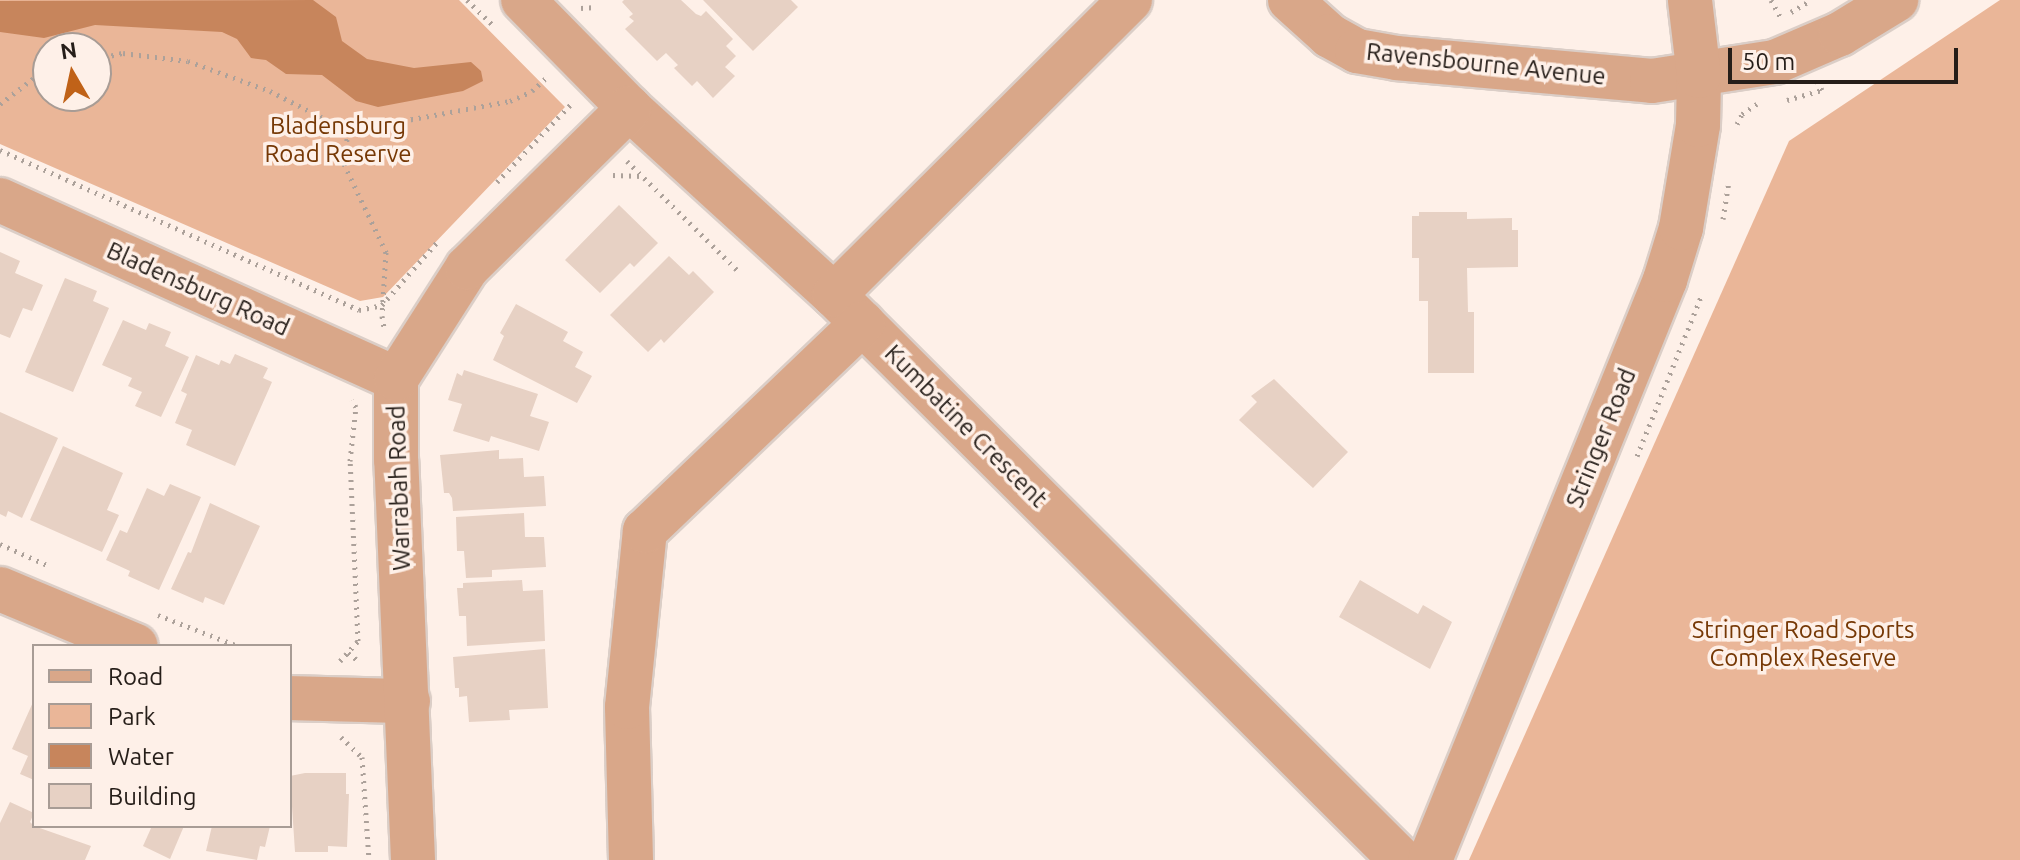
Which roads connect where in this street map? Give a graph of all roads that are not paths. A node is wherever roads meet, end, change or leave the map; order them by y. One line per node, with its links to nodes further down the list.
1 (1130, 0): 9 (street)
2 (1290, 0): 6 (street, Ravensbourne Avenue)
3 (1690, 0): 6 (street, Stringer Road)
4 (1896, 0): 6 (street, Ravensbourne Avenue)
5 (526, 11): 7 (street, Kumbatine Crescent)
6 (1699, 76): 18 (street, Stringer Road)
7 (611, 139): 9 (street, Kumbatine Crescent); 10 (street, Warrabah Road)
8 (0, 200): 10 (street, Bladensburg Road)
9 (848, 309): 16 (street); 17 (street, Kumbatine Crescent)
10 (396, 379): 14 (street, Warrabah Road)
11 (0, 589): 12 (street)
12 (131, 644)
13 (292, 698): 14 (street)
14 (408, 701): 15 (street, Warrabah Road)
15 (413, 860)
16 (631, 860)
17 (1401, 860)
18 (1430, 860)

